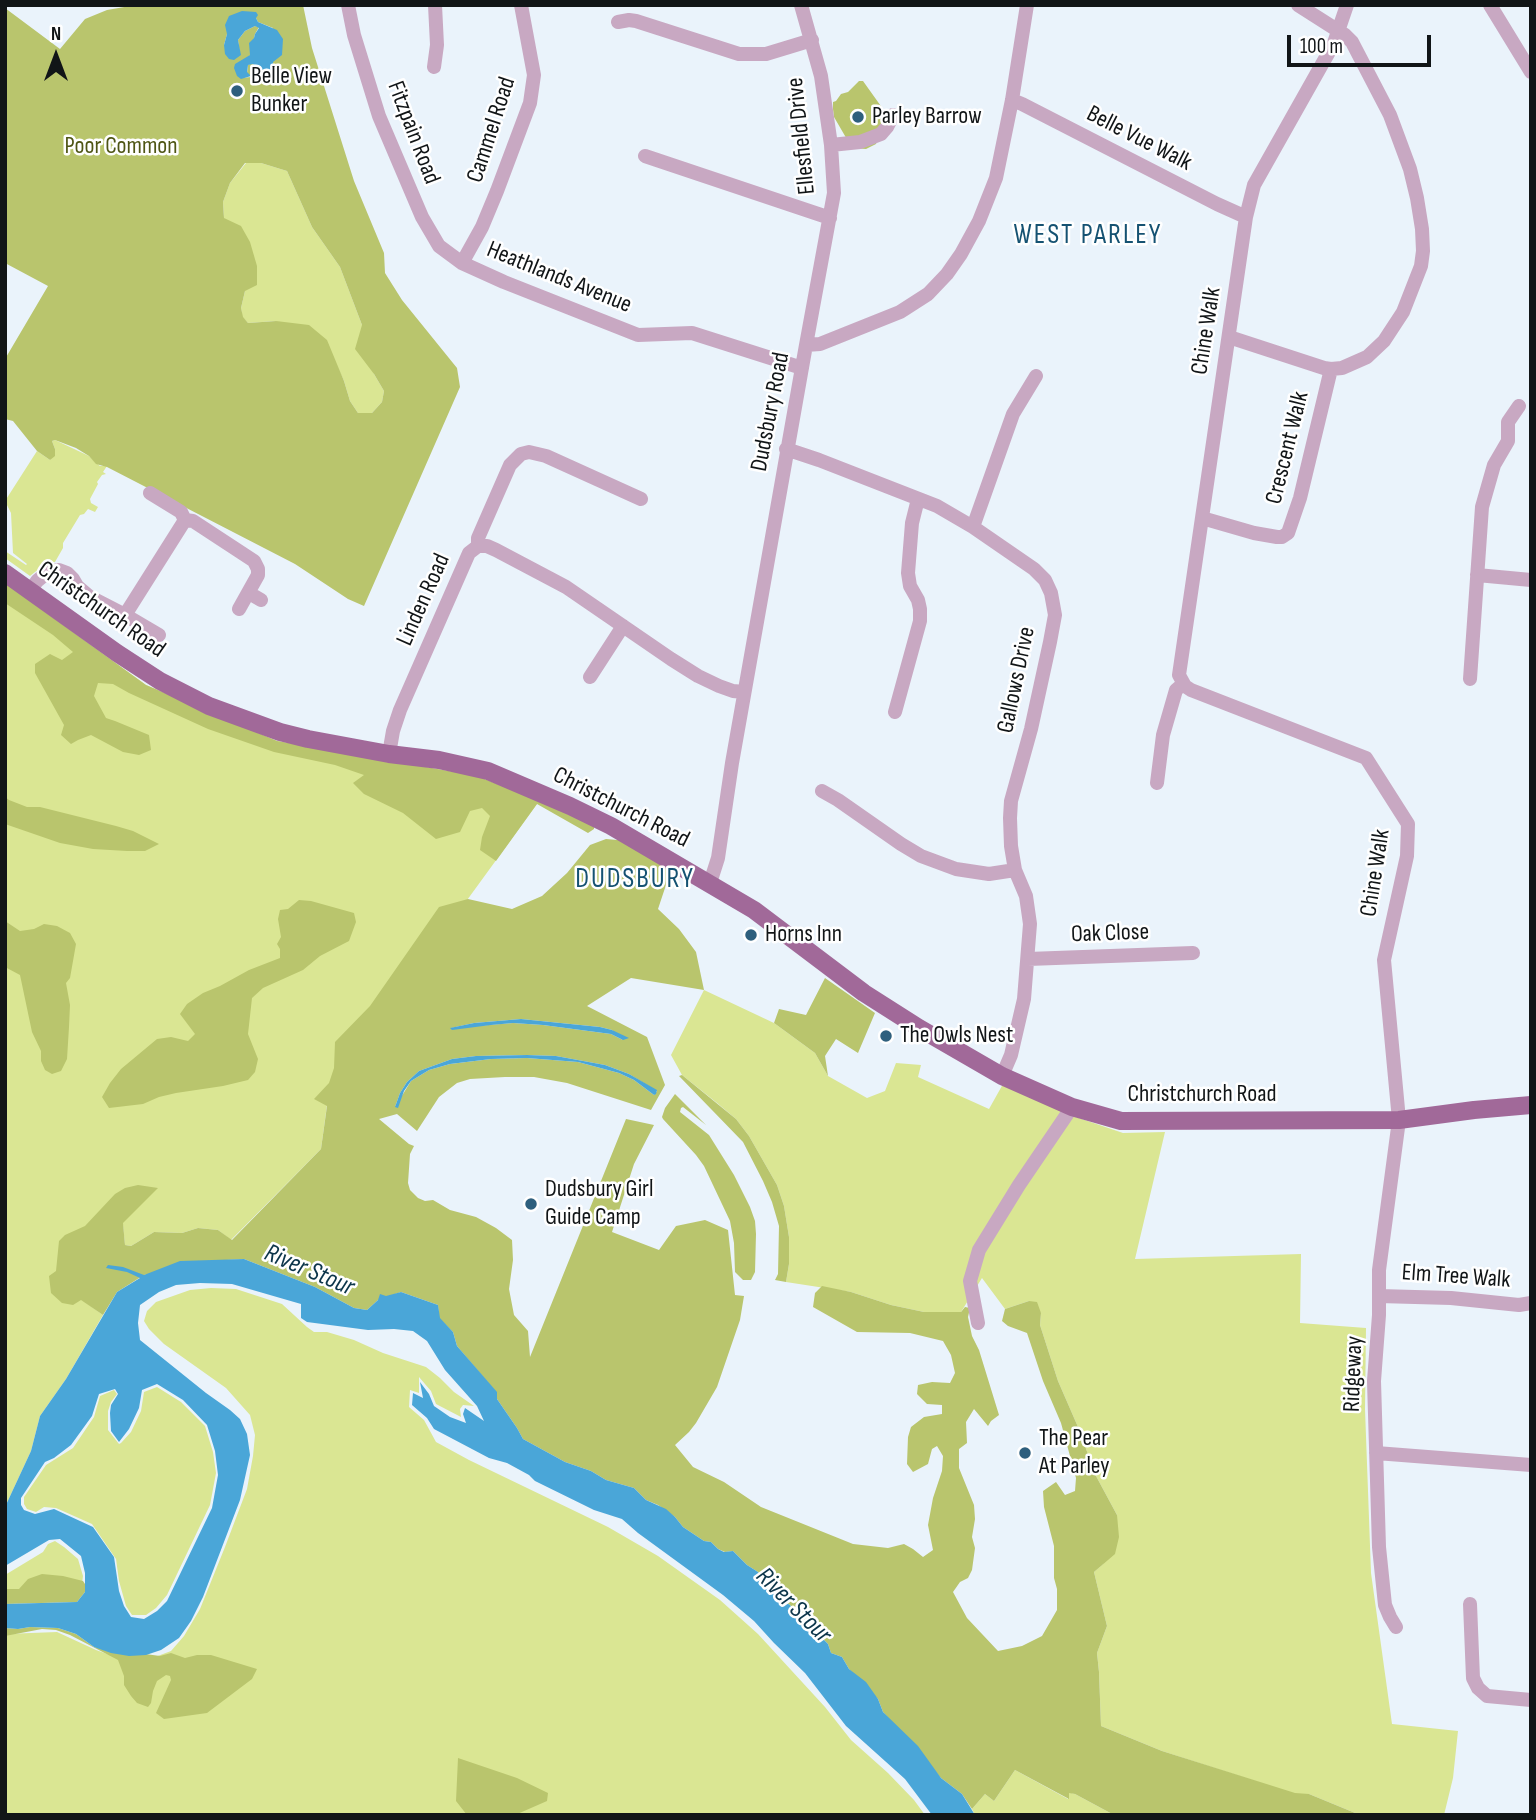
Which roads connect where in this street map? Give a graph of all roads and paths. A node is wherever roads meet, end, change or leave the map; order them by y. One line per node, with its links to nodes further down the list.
1 (348, 5): 20 (street, Fitzpain Road)
2 (435, 5): 12 (street)
3 (520, 5): 20 (street, Cammel Road)
4 (802, 5): 11 (street, Ellesfield Drive)
5 (1027, 5): 14 (street, Dudsbury Road)
6 (1298, 5): 10 (street, Crescent Walk)
7 (1347, 5): 10 (street, Chine Walk)
8 (1490, 5): 13 (street)
9 (618, 22): 11 (street)
10 (1339, 31): 18 (street, Chine Walk); 24 (street, Crescent Walk)
11 (812, 40): 16 (street, Ellesfield Drive)
12 (434, 67)
13 (1530, 68)
14 (1012, 100): 18 (street, Belle Vue Walk); 22 (street, Dudsbury Road)
15 (893, 115): 16 (street)
16 (831, 145): 19 (street, Ellesfield Drive)
17 (645, 156): 19 (street)
18 (1246, 216): 21 (street, Chine Walk)
19 (831, 218): 22 (street, Ellesfield Drive)
20 (462, 263): 23 (street, Heathlands Avenue)
21 (1229, 337): 24 (street, Crescent Walk); 31 (street, Chine Walk)
22 (806, 345): 23 (street, Dudsbury Road)
23 (802, 368): 27 (street, Dudsbury Road)
24 (1331, 369): 31 (street, Crescent Walk)
25 (1036, 376): 33 (street)
26 (1519, 406): 36 (street)
27 (786, 449): 30 (street, Gallows Drive); 46 (street, Dudsbury Road)
28 (150, 493): 32 (street)
29 (641, 499): 34 (street)
30 (918, 499): 33 (street, Gallows Drive); 47 (street)
31 (1202, 518): 45 (street, Chine Walk)
32 (185, 520): 39 (street); 40 (street)
33 (973, 527): 51 (street, Gallows Drive)
34 (478, 546): 41 (street, Linden Road); 48 (street, Linden Road)
35 (5, 573): 38 (main road, Christchurch Road)
36 (1477, 575): 37 (street); 44 (street)
37 (1531, 580)
38 (30, 591): 40 (street); 48 (main road, Christchurch Road)
39 (239, 610)
40 (125, 615): 42 (street)
41 (623, 626): 43 (street); 46 (street, Linden Road)
42 (159, 635)
43 (590, 677)
44 (1470, 679)
45 (1183, 684): 49 (street, Chine Walk); 58 (street, Chine Walk)
46 (744, 692): 52 (street, Dudsbury Road)
47 (895, 712)
48 (390, 754): 52 (main road, Christchurch Road)
49 (1157, 783)
50 (822, 792): 51 (street)
51 (1015, 870): 54 (street, Gallows Drive)
52 (710, 883): 55 (main road, Christchurch Road)
53 (1193, 953): 54 (street, Oak Close)
54 (1028, 959): 55 (street, Gallows Drive)
55 (1002, 1076): 57 (main road, Christchurch Road)
56 (1531, 1105): 58 (main road, Christchurch Road)
57 (1072, 1107): 58 (main road, Christchurch Road); 61 (street)
58 (1399, 1120): 59 (street, Ridgeway)
59 (1379, 1296): 60 (street, Elm Tree Walk); 62 (street, Ridgeway)
60 (1531, 1303)
61 (978, 1323)
62 (1376, 1453): 63 (street); 65 (street, Ridgeway)
63 (1531, 1465)
64 (1470, 1604): 66 (street)
65 (1396, 1627)
66 (1531, 1700)

